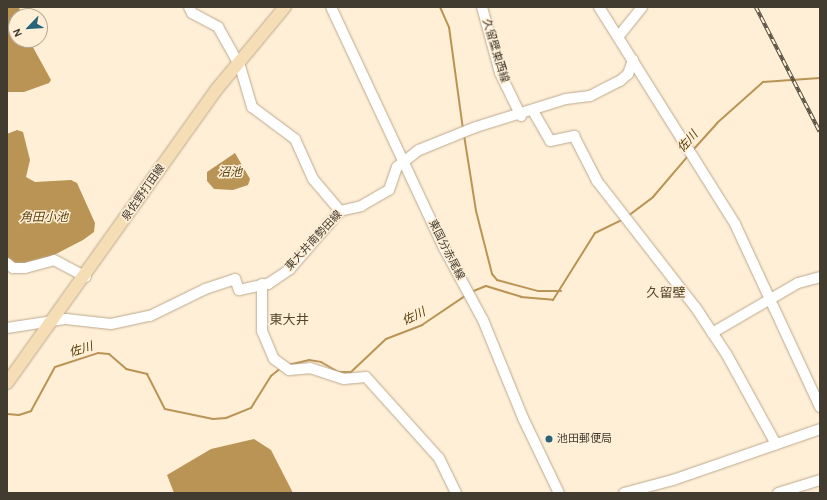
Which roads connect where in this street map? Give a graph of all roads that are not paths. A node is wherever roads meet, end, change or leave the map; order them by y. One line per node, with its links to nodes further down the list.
1 (189, 7): 9 (street)
2 (285, 7): 9 (main road, 泉佐野打田線)
3 (331, 7): 12 (street, 東国分赤尾線)
4 (482, 7): 11 (street, 久留壁東西線)
5 (599, 7): 7 (street)
6 (642, 7): 7 (street)
7 (618, 37): 8 (street)
8 (633, 60): 10 (street); 18 (street)
9 (238, 62): 13 (street); 15 (main road, 泉佐野打田線)
10 (533, 111): 11 (street); 21 (street)
11 (521, 116): 12 (street)
12 (402, 161): 13 (street, 東大井南勢田線); 28 (street, 東国分赤尾線)
13 (340, 211): 17 (street, 東大井南勢田線)
14 (7, 263): 15 (street)
15 (86, 277): 19 (main road, 泉佐野打田線)
16 (820, 277): 18 (street)
17 (262, 284): 19 (street, 東大井南勢田線); 27 (street)
18 (772, 296): 21 (street); 23 (street)
19 (53, 322): 20 (street, 東大井南勢田線); 22 (main road, 泉佐野打田線)
20 (7, 328)
21 (712, 333): 25 (street)
22 (7, 384)
23 (820, 407)
24 (820, 429): 25 (street)
25 (776, 444): 29 (street)
26 (820, 480): 30 (street)
27 (456, 493)
28 (559, 493)
29 (624, 493)
30 (778, 493)

